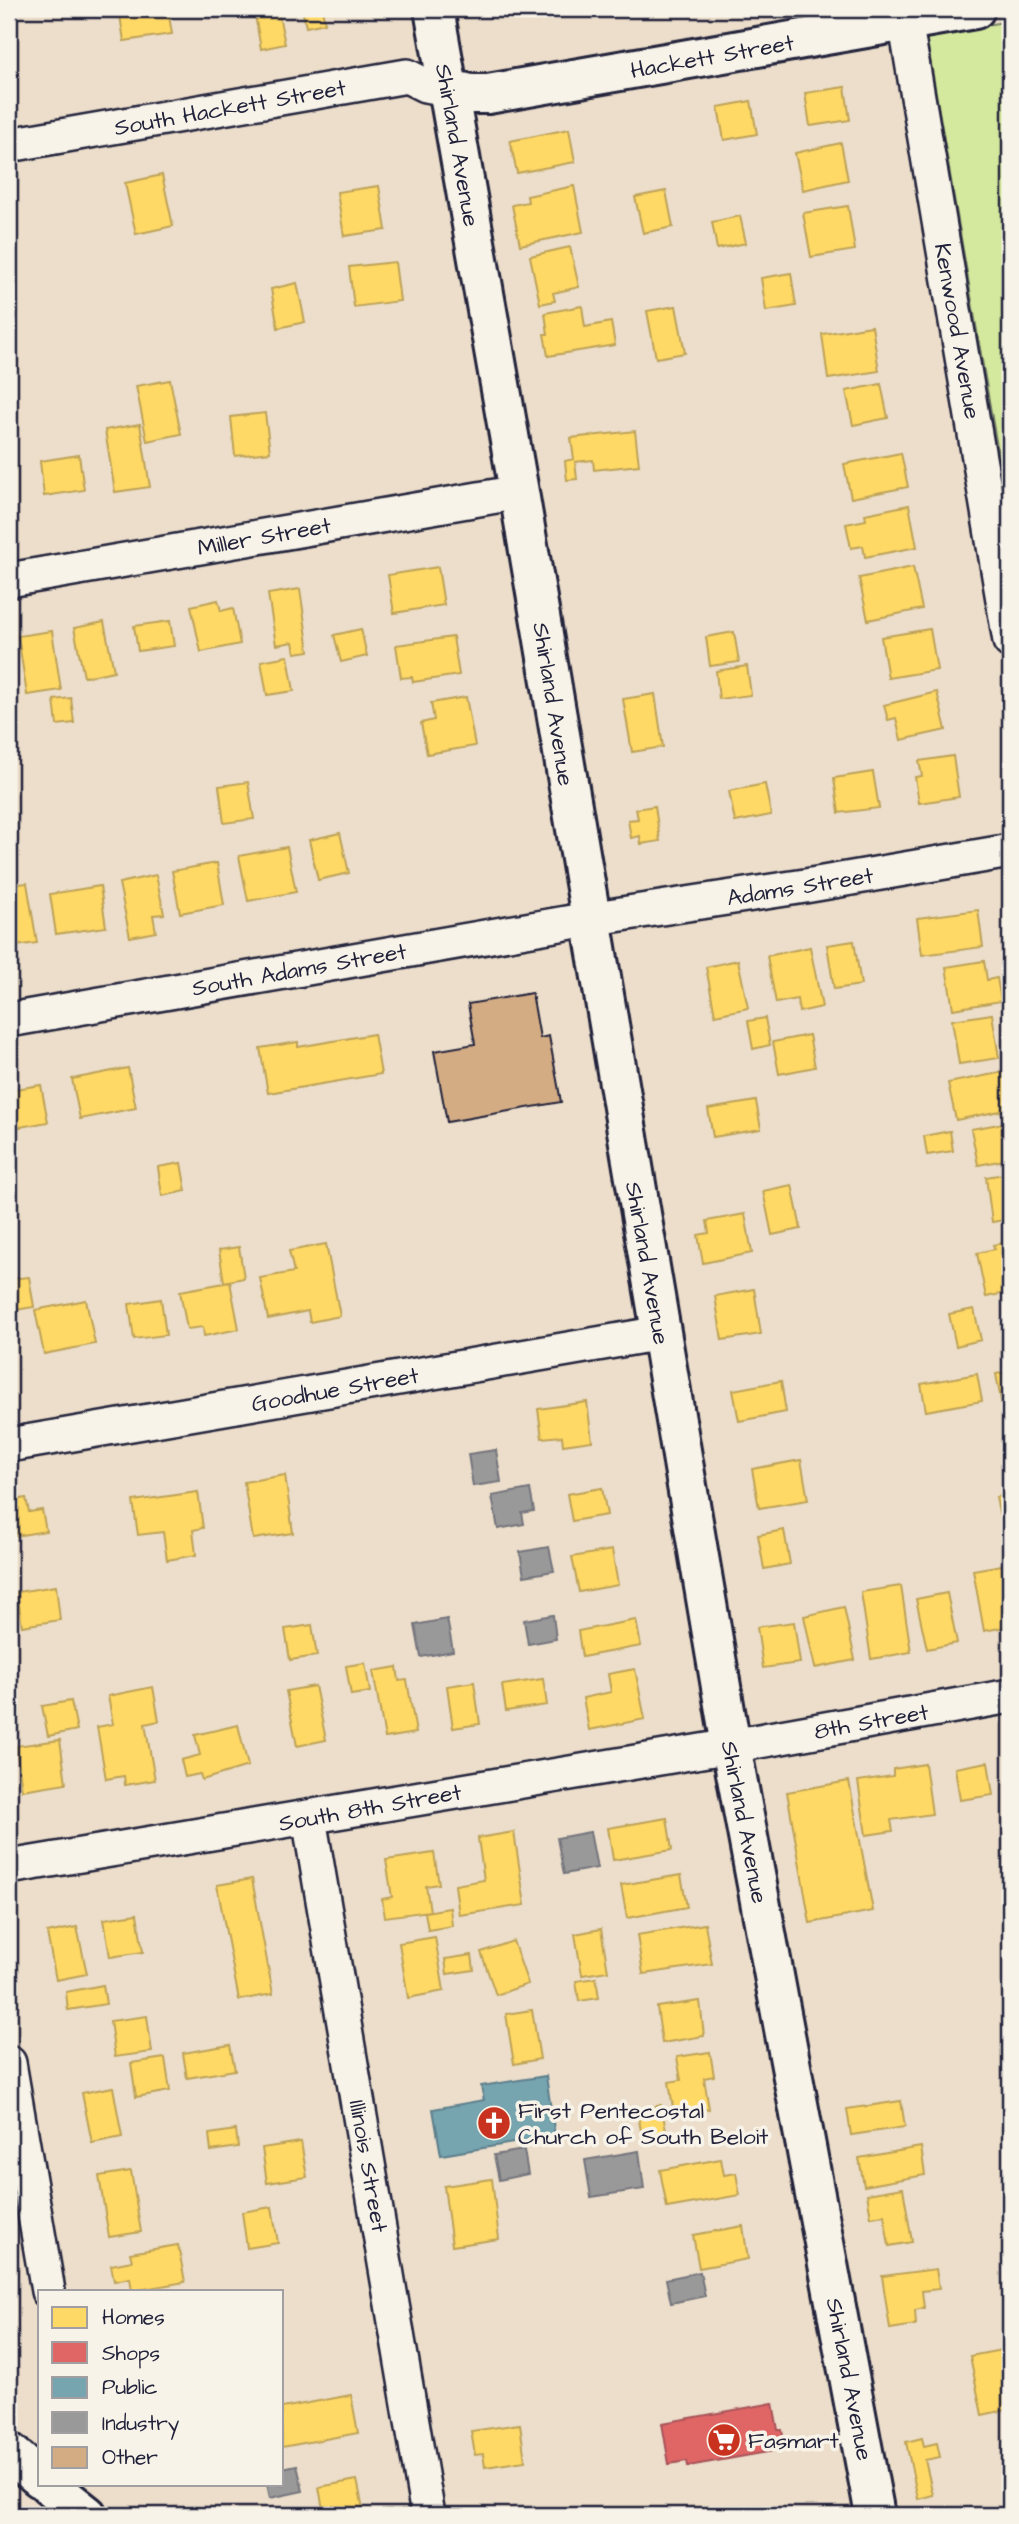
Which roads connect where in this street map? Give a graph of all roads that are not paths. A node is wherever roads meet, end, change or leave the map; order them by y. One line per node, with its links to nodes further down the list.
1 (434, 9): 5 (street, Shirland Avenue)
2 (975, 9): 4 (street, Hackett Street)
3 (856, 20): 4 (street, Hackett Street); 5 (street, Hackett Street)
4 (905, 20): 9 (street, Kenwood Avenue)
5 (449, 89): 6 (street, South Hackett Street); 7 (street, Shirland Avenue)
6 (9, 145)
7 (519, 492): 8 (street, Miller Street); 11 (street, Shirland Avenue)
8 (9, 580)
9 (1010, 641)
10 (1010, 851): 11 (street, Adams Street)
11 (589, 919): 12 (street, South Adams Street); 13 (street, Shirland Avenue)
12 (9, 1020)
13 (660, 1333): 14 (street, Goodhue Street); 16 (street, Shirland Avenue)
14 (9, 1445)
15 (1010, 1696): 16 (street, 8th Street)
16 (731, 1746): 17 (street, South 8th Street); 24 (street, Shirland Avenue)
17 (309, 1818): 18 (street, South 8th Street); 23 (street, Illinois Street)
18 (9, 1867)
19 (9, 2063): 20 (street)
20 (48, 2290)
21 (9, 2452): 22 (street)
22 (38, 2475)
23 (428, 2515)
24 (876, 2515)

